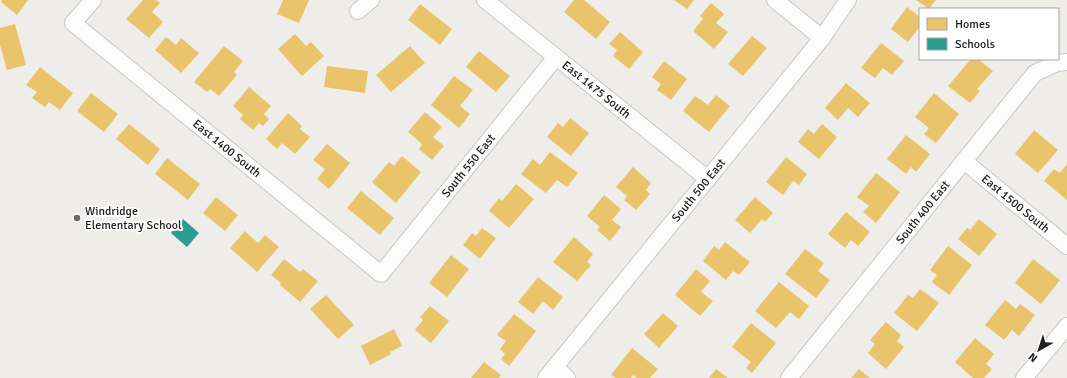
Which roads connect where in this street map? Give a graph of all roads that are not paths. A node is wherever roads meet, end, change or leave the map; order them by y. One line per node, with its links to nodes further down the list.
1 (93, 0): 13 (street, East 1400 South)
2 (371, 0): 6 (street)
3 (485, 0): 8 (street, East 1475 South)
4 (775, 0): 7 (street)
5 (848, 0): 7 (street, South 500 East)
6 (358, 11)
7 (822, 38): 11 (street, South 500 East)
8 (556, 57): 11 (street, East 1475 South); 13 (street, South 550 East)
9 (1067, 62): 10 (street, South 400 East)
10 (964, 161): 12 (street, East 1500 South); 17 (street, South 400 East)
11 (708, 178): 15 (street, South 500 East)
12 (1067, 246)
13 (381, 274)
14 (1067, 326): 18 (street)
15 (550, 373): 16 (street)
16 (568, 378)
17 (789, 378)
18 (1024, 378)

